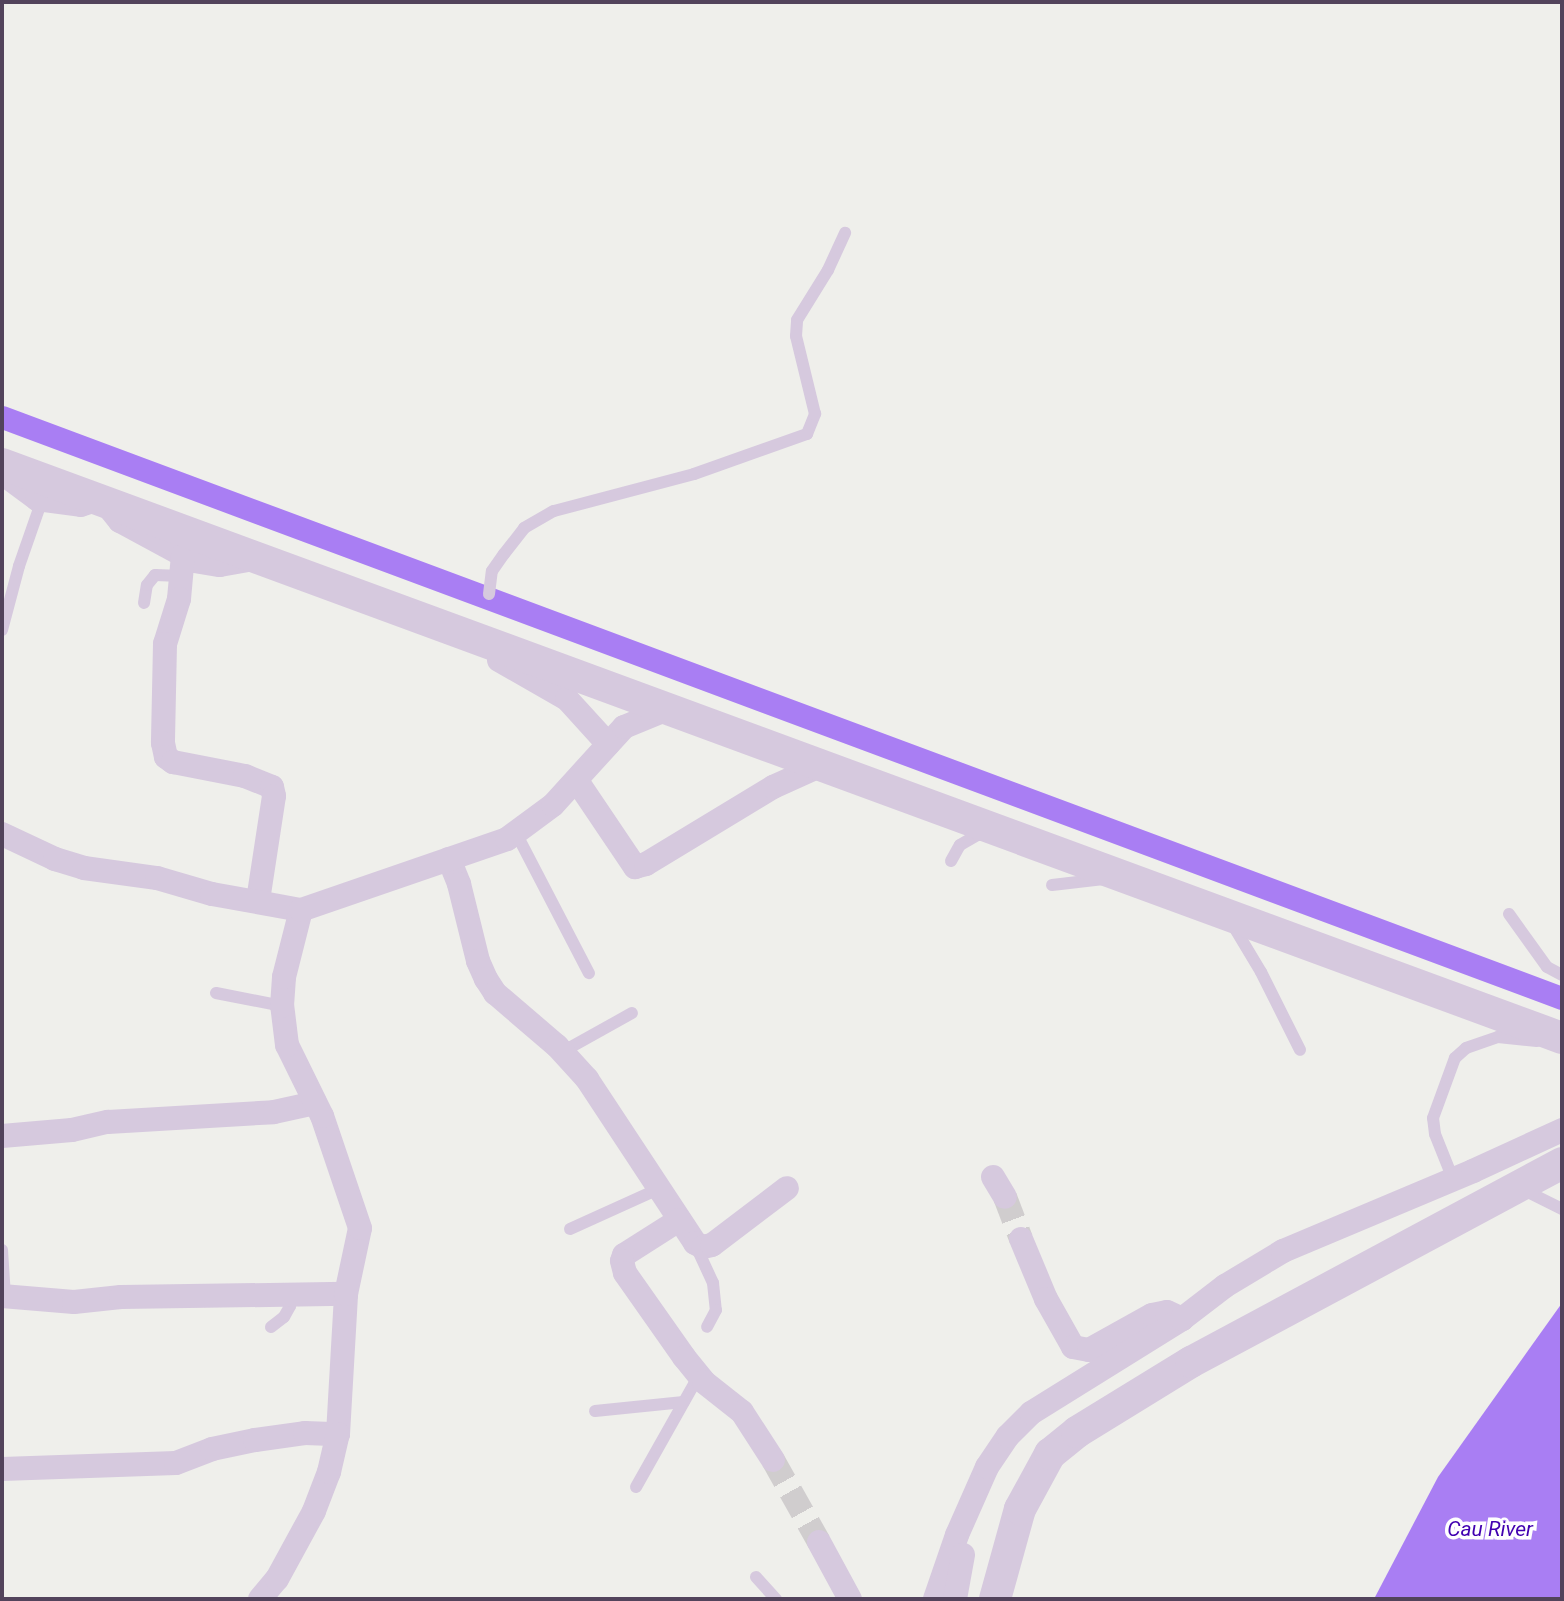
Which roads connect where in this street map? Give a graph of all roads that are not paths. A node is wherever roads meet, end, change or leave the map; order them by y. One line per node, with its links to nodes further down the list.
1 (845, 233): 8 (lane)
2 (2, 464): 5 (street)
3 (2, 473): 4 (street)
4 (42, 500): 5 (street); 10 (lane)
5 (103, 500): 6 (street); 7 (street)
6 (259, 557): 7 (street); 11 (street)
7 (182, 566): 9 (lane); 23 (street)
8 (489, 594)
9 (144, 603)
10 (2, 630)
11 (482, 633): 12 (street); 13 (street)
12 (670, 708): 13 (street); 14 (street)
13 (608, 744): 15 (street)
14 (822, 765): 15 (street); 18 (street)
15 (577, 781): 16 (street)
16 (516, 833): 19 (street); 27 (lane)
17 (2, 834): 23 (street)
18 (1009, 834): 20 (lane); 21 (street)
19 (449, 859): 24 (street); 34 (street)
20 (951, 861)
21 (1122, 876): 22 (lane); 25 (street)
22 (1052, 885)
23 (258, 901): 24 (street)
24 (301, 909): 30 (street)
25 (1225, 913): 32 (street); 33 (lane)
26 (1509, 914): 28 (lane)
27 (589, 973)
28 (1562, 975)
29 (216, 993): 30 (lane)
30 (282, 1006): 35 (street)
31 (632, 1013): 34 (lane)
32 (1562, 1040): 39 (lane)
33 (1300, 1050)
34 (562, 1052): 42 (street)
35 (315, 1103): 37 (street); 50 (street)
36 (1562, 1130): 39 (street)
37 (2, 1136)
38 (1562, 1163): 41 (street)
39 (1453, 1179): 52 (street)
40 (787, 1188): 47 (street)
41 (1519, 1188): 43 (lane); 70 (street)
42 (658, 1189): 44 (street); 45 (lane)
43 (1562, 1209)
44 (679, 1220): 47 (street); 55 (street)
45 (570, 1229)
46 (1021, 1239): 52 (street)
47 (695, 1243): 54 (lane)
48 (2, 1250): 51 (lane)
49 (291, 1292): 50 (street); 51 (street); 53 (lane)
50 (346, 1294): 58 (street)
51 (4, 1296)
52 (1182, 1319): 62 (street)
53 (271, 1327)
54 (708, 1327)
55 (699, 1375): 56 (lane); 59 (street)
56 (684, 1402): 57 (lane); 61 (lane)
57 (595, 1411)
58 (338, 1434): 60 (street); 65 (street)
59 (773, 1460)
60 (2, 1469)
61 (636, 1487)
62 (973, 1503): 68 (street); 69 (street)
63 (819, 1542): 67 (street)
64 (756, 1577): 66 (lane)
65 (260, 1599)
66 (776, 1599)
67 (850, 1599)
68 (936, 1599)
69 (955, 1599)
70 (995, 1599)

